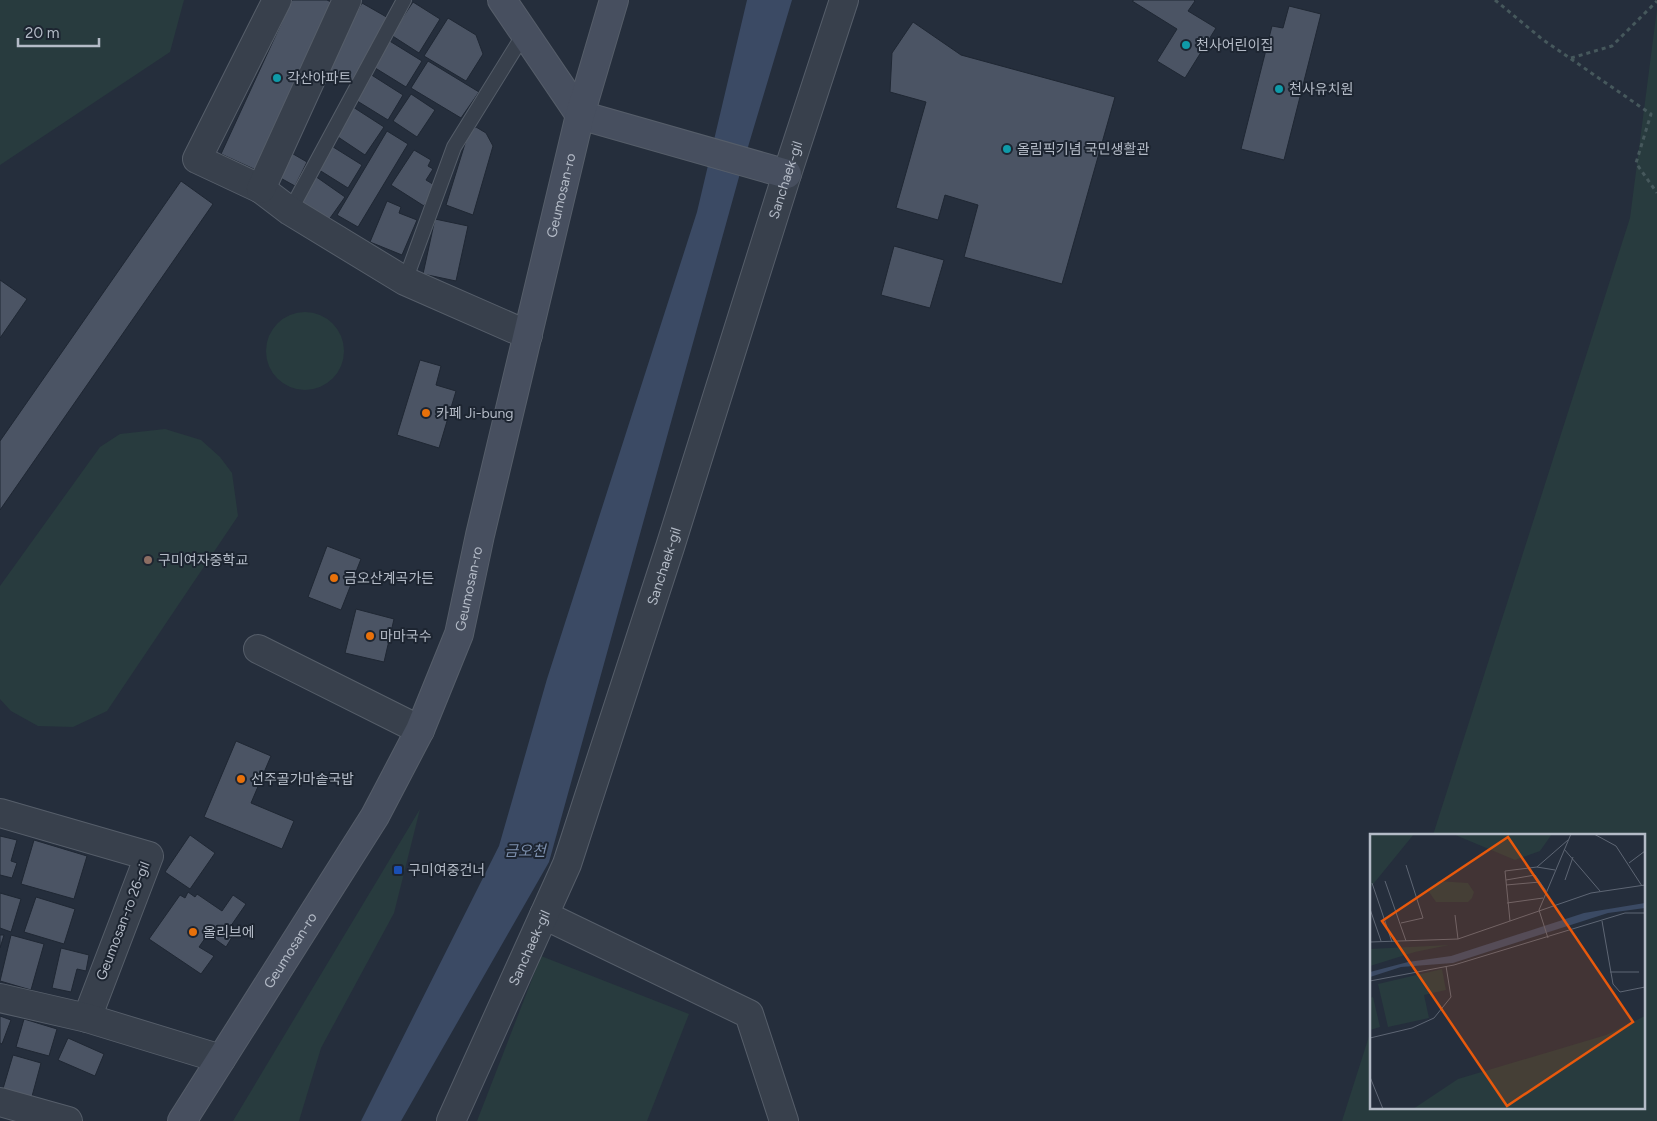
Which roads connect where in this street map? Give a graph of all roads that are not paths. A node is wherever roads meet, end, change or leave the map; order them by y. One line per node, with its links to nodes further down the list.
1 (277, 0): 10 (street)
2 (347, 0): 10 (street)
3 (404, 0): 11 (lane)
4 (502, 0): 7 (street)
5 (614, 0): 8 (street, Geumosan-ro)
6 (844, 0): 9 (street, Sanchaek-gil)
7 (524, 34): 8 (street); 12 (lane)
8 (580, 115): 9 (street); 13 (street, Geumosan-ro)
9 (787, 174): 17 (street, Sanchaek-gil)
10 (261, 189): 11 (street)
11 (290, 211): 12 (street)
12 (405, 281): 13 (street)
13 (528, 335): 15 (street, Geumosan-ro)
14 (258, 649): 15 (street)
15 (420, 730): 20 (street, Geumosan-ro)
16 (0, 813): 19 (street, Geumosan-ro 26-gil)
17 (544, 915): 24 (street, Sanchaek-gil); 25 (street)
18 (0, 998): 19 (street)
19 (87, 1018): 20 (street)
20 (220, 1059): 23 (street, Geumosan-ro)
21 (0, 1102): 22 (street)
22 (68, 1121)
23 (182, 1121)
24 (451, 1121)
25 (784, 1121)

